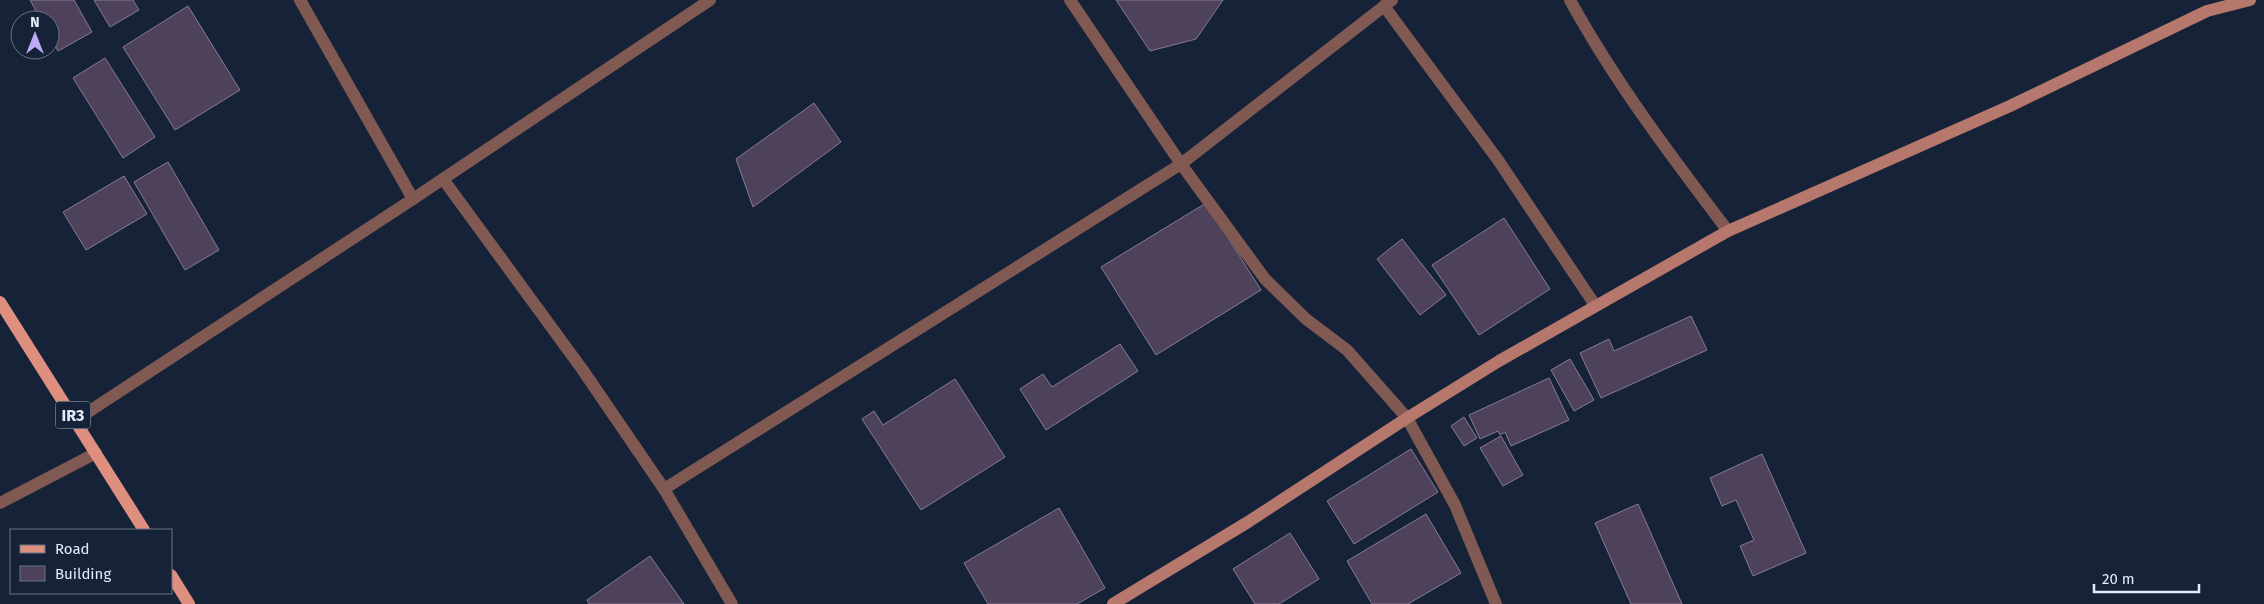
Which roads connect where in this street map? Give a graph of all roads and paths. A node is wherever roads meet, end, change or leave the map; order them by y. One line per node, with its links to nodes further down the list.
1 (300, 0): 9 (street)
2 (710, 0): 8 (street)
3 (1070, 0): 7 (street)
4 (1570, 0): 10 (street)
5 (2250, 0): 10 (street)
6 (1388, 3): 7 (street); 12 (street)
7 (1182, 164): 13 (street); 16 (street)
8 (443, 179): 9 (street); 16 (street)
9 (413, 199): 14 (street)
10 (1728, 232): 12 (street)
11 (0, 302): 14 (main road, IR3)
12 (1595, 305): 13 (street)
13 (1407, 418): 22 (street); 23 (street)
14 (76, 420): 15 (main road, IR3)
15 (96, 453): 17 (street); 18 (main road, IR3)
16 (664, 489): 21 (street)
17 (0, 502)
18 (143, 529)
19 (172, 576): 20 (main road)
20 (190, 604)
21 (732, 604)
22 (1113, 604)
23 (1496, 604)

